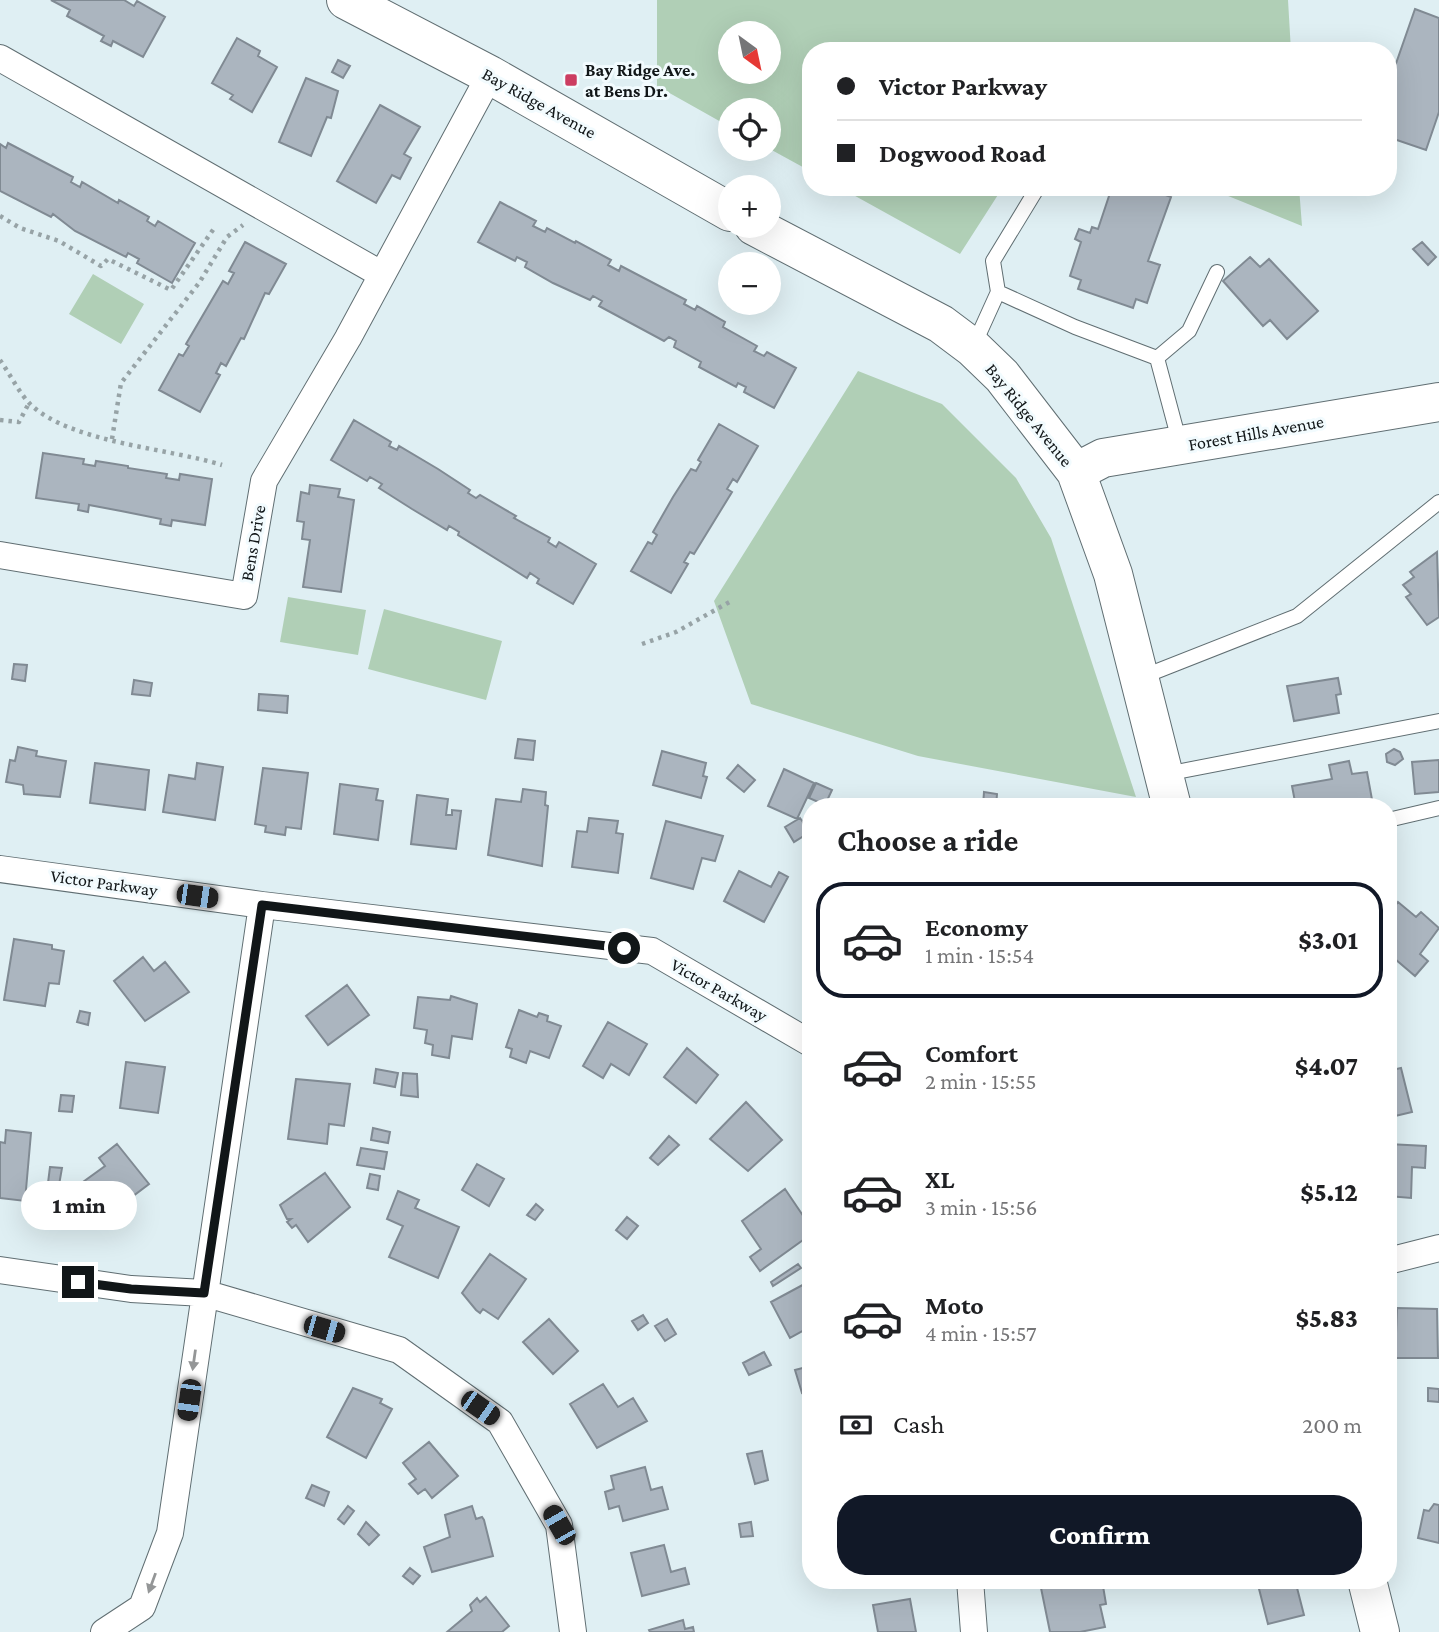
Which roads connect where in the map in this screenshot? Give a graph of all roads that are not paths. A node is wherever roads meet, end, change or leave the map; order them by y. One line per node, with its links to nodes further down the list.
1 (351, 1): 3 (main road, Bay Ridge Avenue)
2 (0, 58): 8 (street)
3 (491, 75): 5 (main road, Bay Ridge Avenue); 8 (street, Bens Drive)
4 (1033, 196): 9 (lane)
5 (718, 205)
6 (777, 238): 10 (main road, Bay Ridge Avenue)
7 (1217, 272): 11 (lane)
8 (381, 274): 16 (street, Bens Drive)
9 (998, 292): 10 (lane); 11 (lane)
10 (972, 348): 14 (main road, Bay Ridge Avenue)
11 (1157, 358): 13 (lane)
12 (1439, 402): 13 (main road, Forest Hills Avenue)
13 (1181, 445): 14 (main road, Forest Hills Avenue)
14 (1076, 472): 17 (main road, Bay Ridge Avenue)
15 (1439, 502): 17 (lane)
16 (0, 555)
17 (1140, 678): 19 (main road, Bay Ridge Avenue)
18 (1439, 722): 19 (lane)
19 (1168, 791)
20 (1439, 808): 21 (lane)
21 (1397, 818)
22 (0, 869): 23 (street, Victor Parkway)
23 (262, 905): 24 (street, Victor Parkway); 28 (street)
24 (802, 1038)
25 (1439, 1248): 26 (street)
26 (1397, 1259)
27 (0, 1270): 28 (street)
28 (204, 1293): 31 (street, one-way to 31); 32 (street)
29 (971, 1589): 33 (street)
30 (1369, 1589): 34 (main road)
31 (104, 1632)
32 (573, 1632)
33 (974, 1632)
34 (1380, 1632)

